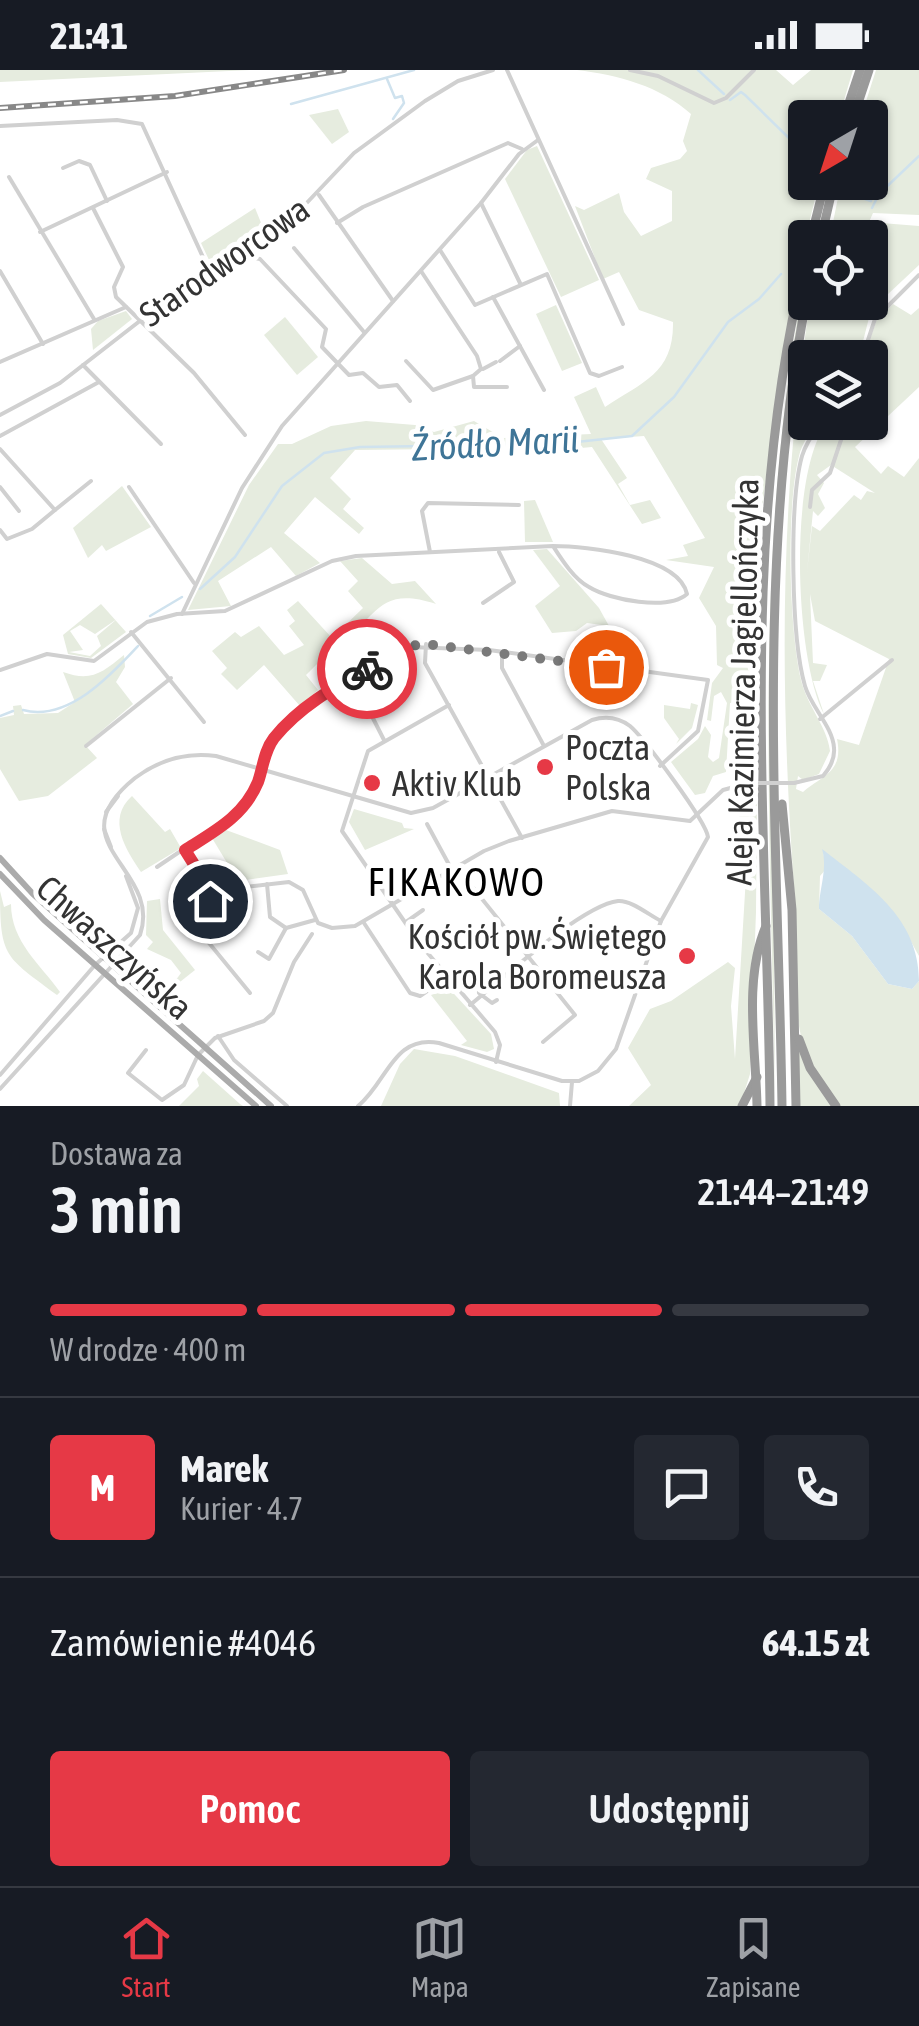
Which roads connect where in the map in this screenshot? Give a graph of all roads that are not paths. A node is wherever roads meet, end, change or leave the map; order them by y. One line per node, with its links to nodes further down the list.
1 (492, 70): 15 (street, Starodworcowa)
2 (508, 70): 10 (street)
3 (630, 70): 4 (street)
4 (754, 70)
5 (860, 70): 7 (highway)
6 (869, 70): 8 (highway)
7 (850, 100)
8 (859, 100)
9 (0, 126): 13 (street)
10 (538, 140): 11 (street); 36 (street)
11 (523, 150): 17 (street); 19 (street)
12 (63, 168): 16 (street)
13 (167, 172): 16 (street); 24 (street)
14 (8, 177): 20 (street)
15 (318, 194): 19 (street); 23 (street, Starodworcowa)
16 (107, 201): 18 (street)
17 (481, 203): 22 (street); 28 (street)
18 (93, 208): 20 (street); 31 (street)
19 (338, 224): 30 (street)
20 (40, 232): 32 (street)
21 (294, 248): 37 (street)
22 (440, 250): 26 (street); 29 (street)
23 (225, 258): 24 (street, Starodworcowa); 43 (street)
24 (208, 268): 35 (street, Starodworcowa)
25 (0, 271): 39 (street)
26 (422, 271): 30 (street); 46 (street)
27 (919, 274): 38 (street)
28 (520, 284): 29 (street); 45 (street)
29 (493, 296): 40 (street)
30 (394, 301): 37 (street)
31 (126, 308): 32 (street); 35 (street)
32 (94, 319): 39 (street)
33 (794, 320): 108 (highway, Aleja Kazimierza Jagiellończyka)
34 (803, 320): 88 (highway, Aleja Kazimierza Jagiellończyka)
35 (139, 321): 44 (street, Starodworcowa); 53 (street)
36 (623, 324)
37 (364, 332): 43 (street)
38 (868, 340)
39 (44, 344): 42 (street)
40 (520, 346): 46 (street); 50 (street)
41 (406, 361): 47 (street)
42 (0, 362)
43 (338, 364): 51 (street); 70 (street)
44 (83, 365): 48 (street); 52 (street, Starodworcowa)
45 (622, 366)
46 (481, 370): 47 (street)
47 (473, 376): 49 (street)
48 (99, 382): 54 (street); 57 (street)
49 (507, 387)
50 (544, 390)
51 (410, 401)
52 (0, 415)
53 (244, 435)
54 (0, 436)
55 (811, 440): 81 (street)
56 (839, 440): 63 (street)
57 (162, 444)
58 (0, 449): 64 (street)
59 (90, 480): 64 (street)
60 (0, 486): 65 (street)
61 (129, 487): 70 (street)
62 (519, 505): 69 (street)
63 (810, 507)
64 (55, 510): 66 (street)
65 (19, 511)
66 (0, 530)
67 (553, 546): 67 (street); 68 (street)
68 (498, 550): 69 (street); 71 (street)
69 (430, 552): 72 (street)
70 (194, 583): 72 (street)
71 (484, 603)
72 (182, 614): 73 (street)
73 (132, 632): 77 (street); 79 (street)
74 (426, 644): 75 (street); 78 (street); 80 (street)
75 (502, 652): 85 (street); 86 (street)
76 (892, 660): 81 (street)
77 (0, 670)
78 (352, 677): 83 (street); 87 (street)
79 (171, 678): 82 (street); 84 (street)
80 (450, 706): 83 (street); 89 (street)
81 (820, 720): 91 (street, bridge)
82 (204, 722)
83 (384, 741): 90 (street)
84 (86, 746)
85 (544, 746): 86 (street); 89 (street)
86 (660, 766): 91 (street)
87 (262, 769): 90 (street); 94 (street); 98 (street)
88 (777, 772): 124 (highway); 143 (highway, Aleja Kazimierza Jagiellończyka)
89 (488, 777): 90 (street); 93 (street)
90 (351, 796): 102 (street)
91 (700, 814): 93 (street); 105 (street)
92 (427, 824): 97 (street)
93 (522, 838): 97 (street)
94 (185, 850): 96 (street); 101 (street)
95 (0, 858): 113 (main road, Chwaszczyńska)
96 (156, 867)
97 (456, 870): 102 (street); 114 (street)
98 (124, 872): 113 (street); 116 (street)
99 (0, 874): 115 (main road, Chwaszczyńska)
100 (267, 884): 101 (street); 104 (street); 109 (street)
101 (210, 890): 110 (street); 120 (street)
102 (394, 906): 106 (street); 107 (street)
103 (423, 910): 106 (street)
104 (314, 920): 107 (street); 109 (street)
105 (660, 921): 114 (street); 133 (street)
106 (406, 922): 118 (street)
107 (364, 924): 118 (street)
108 (767, 924): 132 (highway); 142 (highway, Aleja Kazimierza Jagiellończyka)
109 (286, 928): 112 (street)
110 (233, 932)
111 (312, 934): 125 (street)
112 (258, 952)
113 (104, 957): 115 (street); 116 (main road, Chwaszczyńska)
114 (529, 957): 121 (street); 126 (street)
115 (95, 965): 117 (main road, Chwaszczyńska); 131 (street)
116 (114, 965): 117 (street); 127 (main road, Chwaszczyńska)
117 (104, 973): 129 (main road, Chwaszczyńska); 134 (street)
118 (447, 977): 123 (street)
119 (484, 980): 121 (street)
120 (250, 993)
121 (481, 996): 122 (street); 123 (street)
122 (496, 1000)
123 (470, 1005): 130 (street)
124 (794, 1014): 144 (highway); 145 (highway)
125 (218, 1036): 127 (street); 137 (street)
126 (543, 1042)
127 (206, 1047): 129 (street, Chwaszczyńska); 136 (main road, Chwaszczyńska)
128 (146, 1050): 129 (street, Chwaszczyńska)
129 (198, 1055): 135 (main road, Chwaszczyńska)
130 (496, 1062): 133 (street); 138 (street)
131 (0, 1075)
132 (756, 1078): 140 (highway); 141 (highway)
133 (572, 1082): 139 (street)
134 (0, 1090)
135 (256, 1106)
136 (271, 1106)
137 (288, 1106)
138 (358, 1106)
139 (570, 1106)
140 (742, 1106)
141 (757, 1106)
142 (770, 1106)
143 (782, 1106)
144 (796, 1106)
145 (836, 1106)

